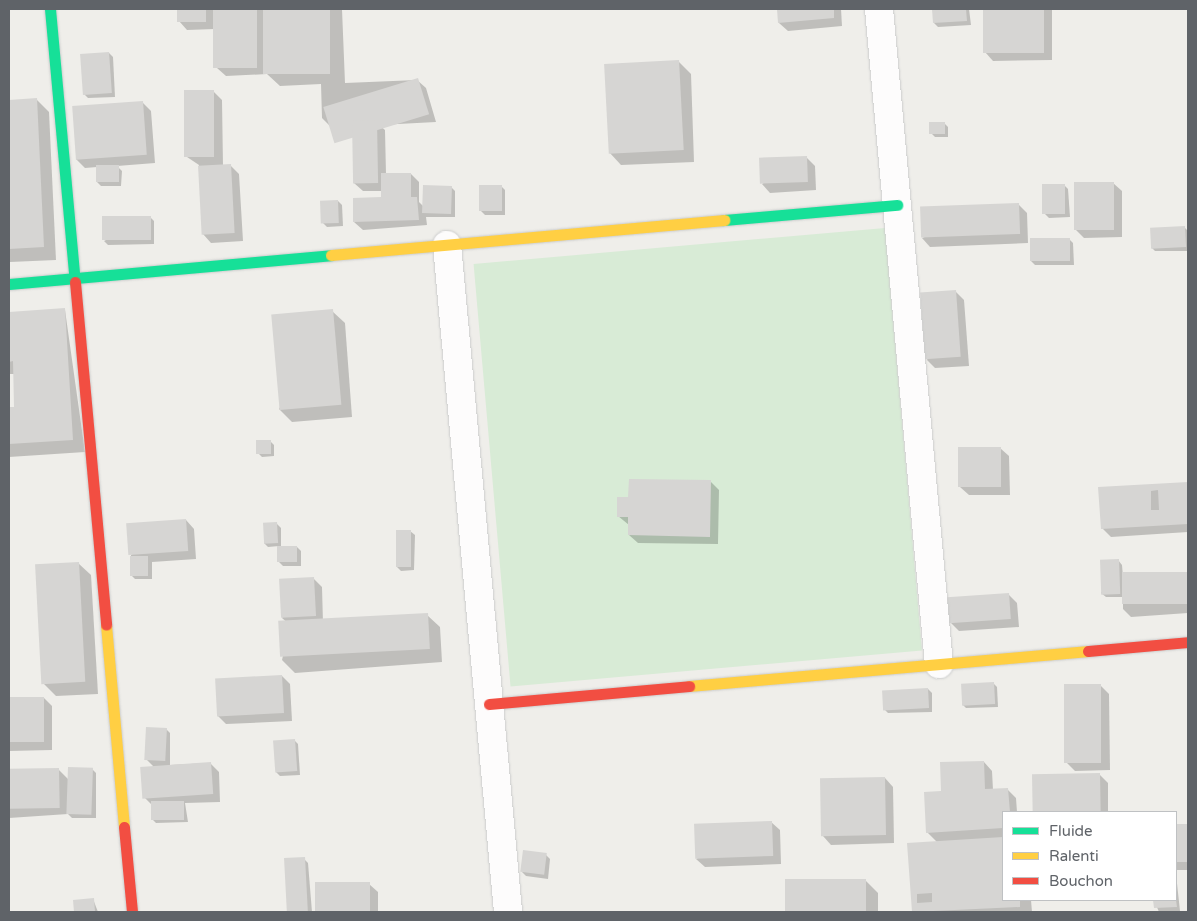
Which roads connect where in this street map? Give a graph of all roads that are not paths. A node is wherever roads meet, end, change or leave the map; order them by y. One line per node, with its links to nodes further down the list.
1 (50, 9): 5 (street)
2 (879, 9): 3 (street)
3 (897, 204): 4 (street); 8 (street)
4 (447, 245): 5 (street); 9 (street)
5 (74, 279): 6 (street); 10 (street)
6 (9, 284)
7 (1188, 642): 8 (street)
8 (939, 664): 9 (street)
9 (489, 704): 11 (street)
10 (132, 912)
11 (508, 912)

